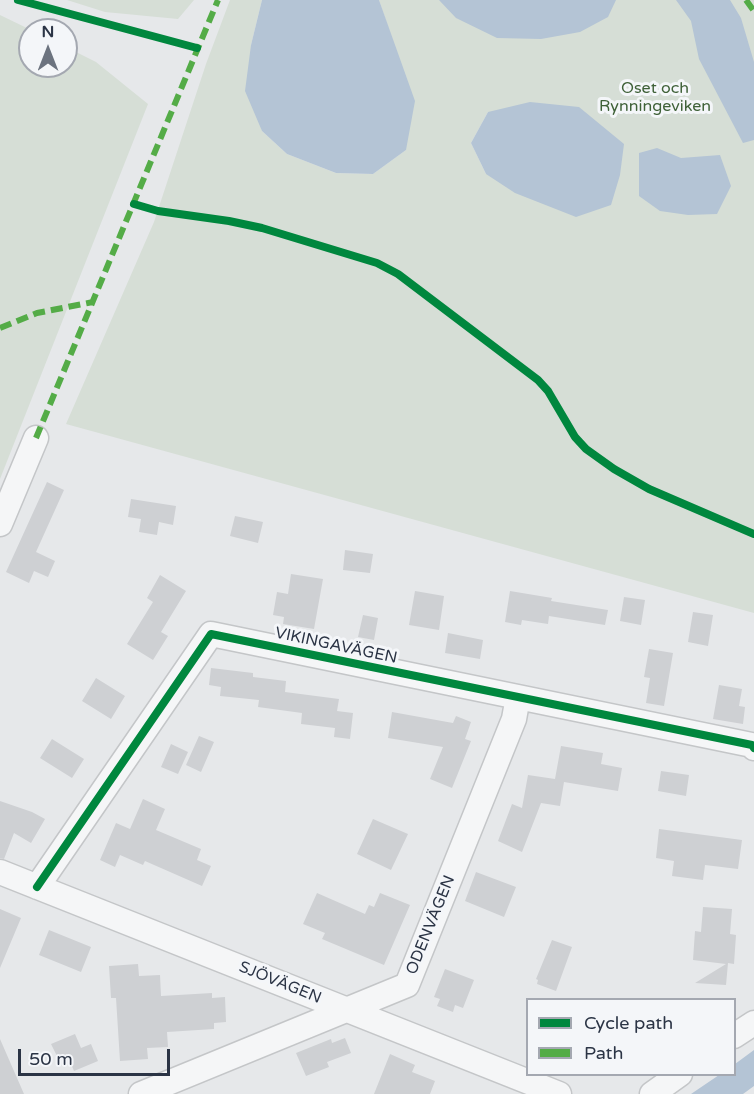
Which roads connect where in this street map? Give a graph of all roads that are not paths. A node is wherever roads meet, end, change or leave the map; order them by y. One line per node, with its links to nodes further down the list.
1 (36, 438): 2 (street)
2 (0, 524)
3 (518, 697): 4 (street, VIKINGAVÄGEN); 6 (street, VIKINGAVÄGEN); 7 (street, ODENVÄGEN)
4 (754, 748)
5 (0, 873): 6 (street, SJÖVÄGEN)
6 (37, 887): 7 (street, SJÖVÄGEN)
7 (347, 1010): 11 (street, ODENVÄGEN); 12 (street, SJÖVÄGEN)
8 (754, 1023): 9 (street)
9 (736, 1035)
10 (677, 1076): 13 (street)
11 (141, 1094)
12 (559, 1094)
13 (652, 1094)

